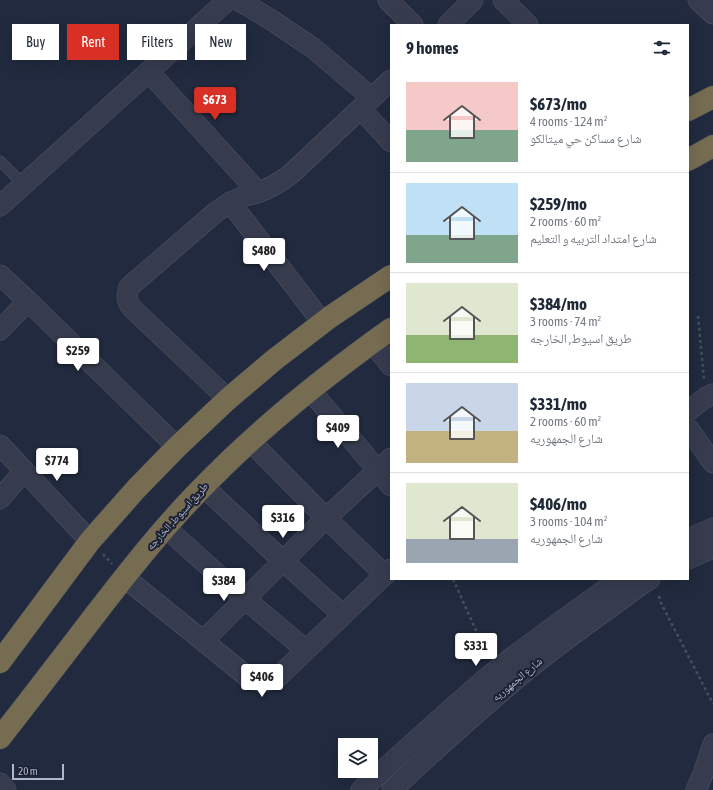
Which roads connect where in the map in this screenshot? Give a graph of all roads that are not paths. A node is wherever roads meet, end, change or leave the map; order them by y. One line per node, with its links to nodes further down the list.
1 (229, 0): 10 (street); 13 (street)
2 (388, 0): 7 (street)
3 (474, 0): 8 (street)
4 (503, 0): 9 (street)
5 (698, 0): 6 (street)
6 (713, 14)
7 (412, 24)
8 (449, 24)
9 (527, 24)
10 (149, 72): 19 (street); 20 (street)
11 (390, 81): 13 (street)
12 (713, 97): 14 (highway)
13 (366, 104): 15 (street); 20 (street)
14 (689, 109)
15 (390, 140)
16 (713, 146): 17 (highway)
17 (689, 159)
18 (0, 160): 19 (lane)
19 (24, 185): 22 (street)
20 (258, 192): 21 (street)
21 (230, 202): 26 (street); 33 (street)
22 (0, 206)
23 (0, 275): 25 (street)
24 (390, 277): 26 (highway)
25 (28, 301): 27 (street); 38 (street)
26 (322, 322): 33 (highway)
27 (0, 330)
28 (390, 331): 29 (highway, طريق اسيوط, الخارجه)
29 (372, 342): 30 (street); 31 (highway, طريق اسيوط, الخارجه)
30 (390, 365)
31 (310, 390): 36 (highway, طريق اسيوط, الخارجه); 40 (street)
32 (709, 396): 34 (street)
33 (228, 400): 38 (highway)
34 (689, 410)
35 (689, 429): 39 (street)
36 (250, 441): 43 (highway, طريق اسيوط, الخارجه); 45 (street)
37 (0, 445): 41 (street)
38 (177, 447): 49 (highway)
39 (713, 463)
40 (384, 464): 42 (street); 45 (street)
41 (24, 471): 44 (street); 49 (street)
42 (390, 483)
43 (203, 486): 46 (highway, طريق اسيوط, الخارجه); 52 (street)
44 (0, 499)
45 (326, 518): 52 (street); 53 (street)
46 (165, 527): 54 (highway, طريق اسيوط, الخارجه); 57 (street)
47 (713, 528): 48 (street)
48 (689, 537)
49 (90, 541): 62 (highway)
50 (713, 548): 51 (street)
51 (689, 559)
52 (283, 561): 57 (street); 58 (street)
53 (388, 572): 58 (street)
54 (124, 577): 60 (street); 63 (highway, طريق اسيوط, الخارجه)
55 (619, 580): 59 (street, شارع الجمهوريه)
56 (654, 585): 59 (street, شارع الجمهوريه)
57 (245, 599): 60 (street); 61 (street)
58 (342, 615): 61 (street)
59 (572, 625): 64 (street, شارع الجمهوريه); 64 (street, شارع الجمهوريه)
60 (203, 641): 61 (street)
61 (306, 650)
62 (0, 662)
63 (0, 738)
64 (427, 743): 69 (street, شارع الجمهوريه); 70 (street, شارع الجمهوريه)
65 (713, 744): 66 (street)
66 (704, 781)
67 (0, 783): 68 (street)
68 (6, 790)
69 (361, 790)
70 (392, 790)

